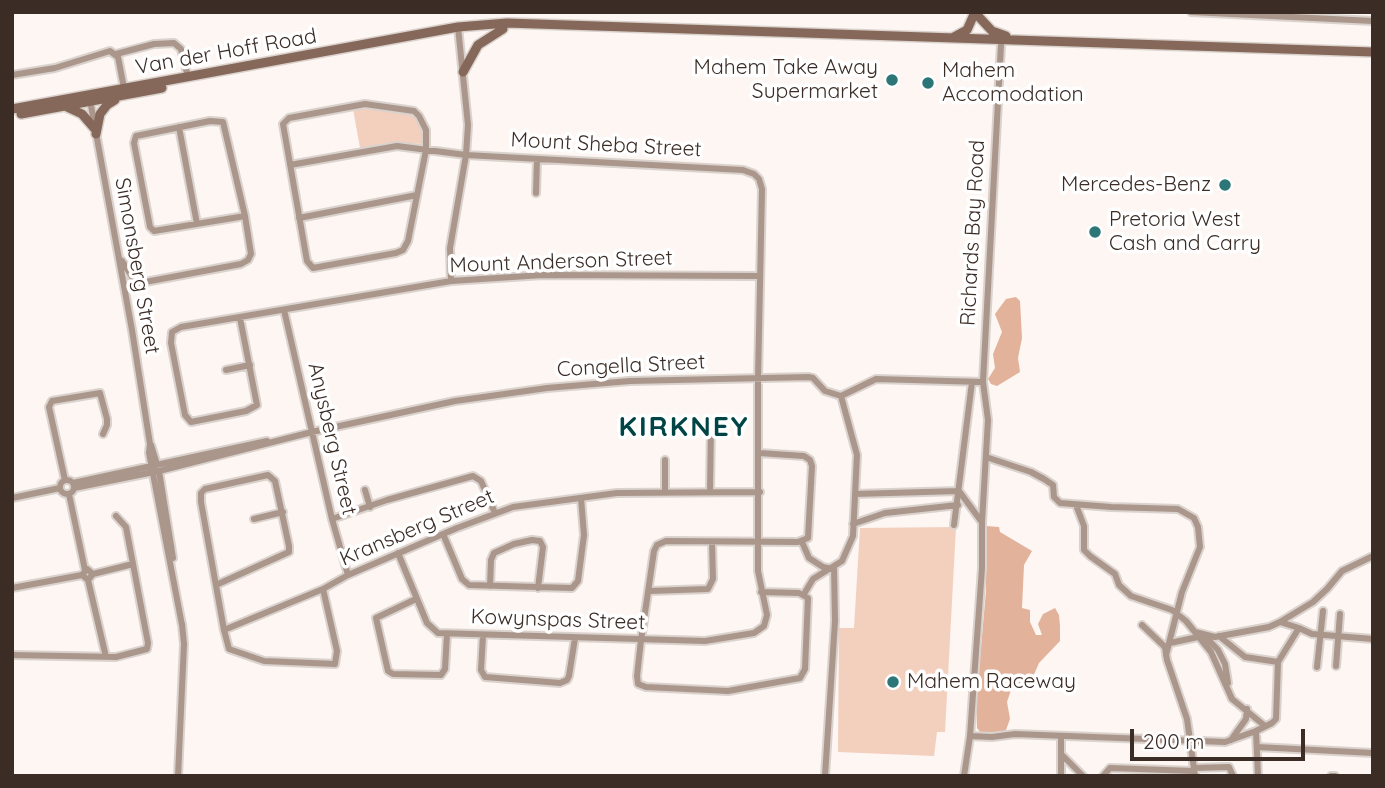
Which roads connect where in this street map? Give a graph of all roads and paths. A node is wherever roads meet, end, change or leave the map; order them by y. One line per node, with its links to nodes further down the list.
1 (1191, 12): 3 (street)
2 (977, 14): 6 (main road); 7 (main road); 8 (main road)
3 (1373, 21)
4 (503, 29): 5 (main road, Van der Hoff Road); 8 (main road, Van der Hoff Road); 13 (main road)
5 (458, 30): 6 (main road, Van der Hoff Road); 13 (street); 15 (main road, Van der Hoff Road); 16 (main road, Van der Hoff Road)
6 (952, 38): 8 (main road, Van der Hoff Road)
7 (1031, 40): 8 (main road, Van der Hoff Road); 10 (main road, Van der Hoff Road)
8 (986, 41): 9 (main road, Van der Hoff Road)
9 (1001, 45): 10 (main road, Van der Hoff Road); 43 (street, Richards Bay Road)
10 (1160, 46): 11 (main road, Van der Hoff Road)
11 (1373, 52)
12 (116, 54): 14 (street); 15 (street); 16 (street)
13 (463, 72): 24 (street)
14 (12, 75)
15 (188, 78): 16 (main road, Van der Hoff Road)
16 (124, 92): 17 (main road, Van der Hoff Road); 22 (main road)
17 (89, 98): 18 (main road, Van der Hoff Road); 19 (main road, Van der Hoff Road); 22 (street, Simonsberg Street)
18 (62, 107): 20 (main road, Van der Hoff Road); 22 (main road)
19 (12, 109)
20 (12, 115)
21 (179, 127): 29 (street); 31 (street); 31 (street)
22 (96, 131): 32 (street, Simonsberg Street)
23 (426, 150): 24 (street, Mount Sheba Street); 26 (street, Mount Sheba Street); 26 (street); 28 (street)
24 (466, 155): 25 (street, Mount Sheba Street); 34 (street)
25 (537, 159): 27 (street); 33 (street, Mount Sheba Street)
26 (290, 165): 30 (street)
27 (536, 193)
28 (417, 195): 30 (street); 30 (street)
29 (245, 216): 31 (street); 35 (street)
30 (299, 218)
31 (197, 224)
32 (118, 253): 35 (street); 36 (street, Simonsberg Street)
33 (760, 276): 34 (street, Mount Anderson Street); 41 (street)
34 (451, 281): 37 (street, Mount Anderson Street)
35 (141, 283): 36 (street)
36 (124, 286): 51 (street, Simonsberg Street)
37 (284, 310): 38 (street, Mount Anderson Street); 46 (street, Anysberg Street)
38 (240, 318): 39 (street, Mount Anderson Street); 39 (street, Mount Anderson Street)
39 (250, 365): 40 (street)
40 (226, 370)
41 (758, 379): 44 (street, Congella Street); 46 (street, Congella Street); 48 (street)
42 (972, 382): 43 (street); 44 (street); 56 (street)
43 (983, 382): 49 (street, Richards Bay Road)
44 (841, 396): 61 (street)
45 (711, 425): 58 (street)
46 (312, 432): 51 (street, Congella Street); 71 (street, Anysberg Street)
47 (103, 434): 52 (street)
48 (759, 453): 59 (street); 78 (street)
49 (986, 457): 65 (street); 72 (street, Richards Bay Road)
50 (665, 460): 57 (street)
51 (155, 468): 53 (street, Congella Street); 131 (street, Simonsberg Street)
52 (65, 480): 53 (street); 54 (street)
53 (74, 485): 60 (street)
54 (60, 488): 60 (street); 62 (street)
55 (365, 490): 66 (street)
56 (959, 491): 61 (street); 64 (street); 72 (street)
57 (665, 492): 58 (street, Kransberg Street); 63 (street, Kransberg Street)
58 (710, 492): 59 (street, Kransberg Street)
59 (760, 492): 77 (street)
60 (69, 494): 84 (street)
61 (855, 494): 73 (street)
62 (12, 498)
63 (581, 498): 68 (street, Kransberg Street); 90 (street)
64 (958, 505): 73 (street); 74 (street)
65 (1076, 505): 97 (street); 97 (street)
66 (370, 507): 68 (street); 71 (street)
67 (282, 512): 70 (street); 87 (street); 87 (street)
68 (495, 513): 75 (street, Kransberg Street)
69 (116, 516): 82 (street)
70 (254, 519)
71 (332, 519): 85 (street, Anysberg Street)
72 (982, 522): 122 (street, Richards Bay Road)
73 (853, 524): 83 (street)
74 (954, 525)
75 (443, 534): 79 (street, Kransberg Street); 88 (street)
76 (712, 542): 77 (street); 92 (street); 92 (street)
77 (758, 542): 78 (street); 93 (street)
78 (802, 542): 81 (street)
79 (398, 553): 85 (street, Kransberg Street); 95 (street, Kowynspas Street)
80 (1372, 555): 99 (street)
81 (813, 561): 83 (street); 86 (street)
82 (133, 564): 84 (street); 115 (street)
83 (833, 568): 86 (street); 132 (street)
84 (87, 575): 89 (street); 115 (street)
85 (348, 575): 91 (street, Kransberg Street)
86 (813, 579): 94 (street)
87 (216, 584): 102 (street)
88 (490, 586): 90 (street); 90 (street)
89 (12, 588)
90 (538, 588)
91 (323, 589): 102 (street, Kransberg Street); 102 (street)
92 (649, 591): 111 (street)
93 (761, 592): 94 (street); 111 (street, Kowynspas Street)
94 (804, 594): 111 (street)
95 (416, 599): 103 (street, Kowynspas Street); 103 (street)
96 (1323, 611): 106 (street)
97 (1177, 613): 105 (street); 112 (street)
98 (1340, 614): 108 (street)
99 (1280, 622): 101 (street); 107 (street)
100 (1142, 625): 114 (street)
101 (1299, 628): 106 (street); 116 (street)
102 (224, 630)
103 (447, 634): 104 (street, Kowynspas Street)
104 (483, 635): 109 (street, Kowynspas Street); 109 (street)
105 (1199, 635): 107 (street); 112 (street); 119 (street)
106 (1320, 635): 108 (street); 118 (street)
107 (1219, 636): 116 (street)
108 (1338, 636): 110 (street); 117 (street)
109 (575, 638): 111 (street, Kowynspas Street)
110 (1373, 639)
111 (641, 640)
112 (1170, 643): 114 (street)
113 (12, 655): 115 (street)
114 (1166, 655): 125 (street)
115 (106, 657)
116 (1278, 662): 120 (street)
117 (1336, 666)
118 (1317, 667)
119 (1247, 709): 120 (street); 124 (street)
120 (1265, 726): 121 (street)
121 (1256, 732): 124 (street); 126 (street)
122 (970, 736): 123 (street); 133 (street, Richards Bay Road)
123 (1061, 736): 125 (street); 128 (street)
124 (1230, 741): 125 (street)
125 (1189, 742): 129 (street)
126 (1257, 747): 127 (street); 138 (street)
127 (1373, 753)
128 (1062, 755): 134 (street); 135 (street)
129 (1194, 772): 130 (street); 137 (street)
130 (1141, 773): 136 (street)
131 (178, 776)
132 (825, 776)
133 (964, 776)
134 (1061, 776)
135 (1083, 776)
136 (1103, 776)
137 (1233, 776)
138 (1258, 776)

